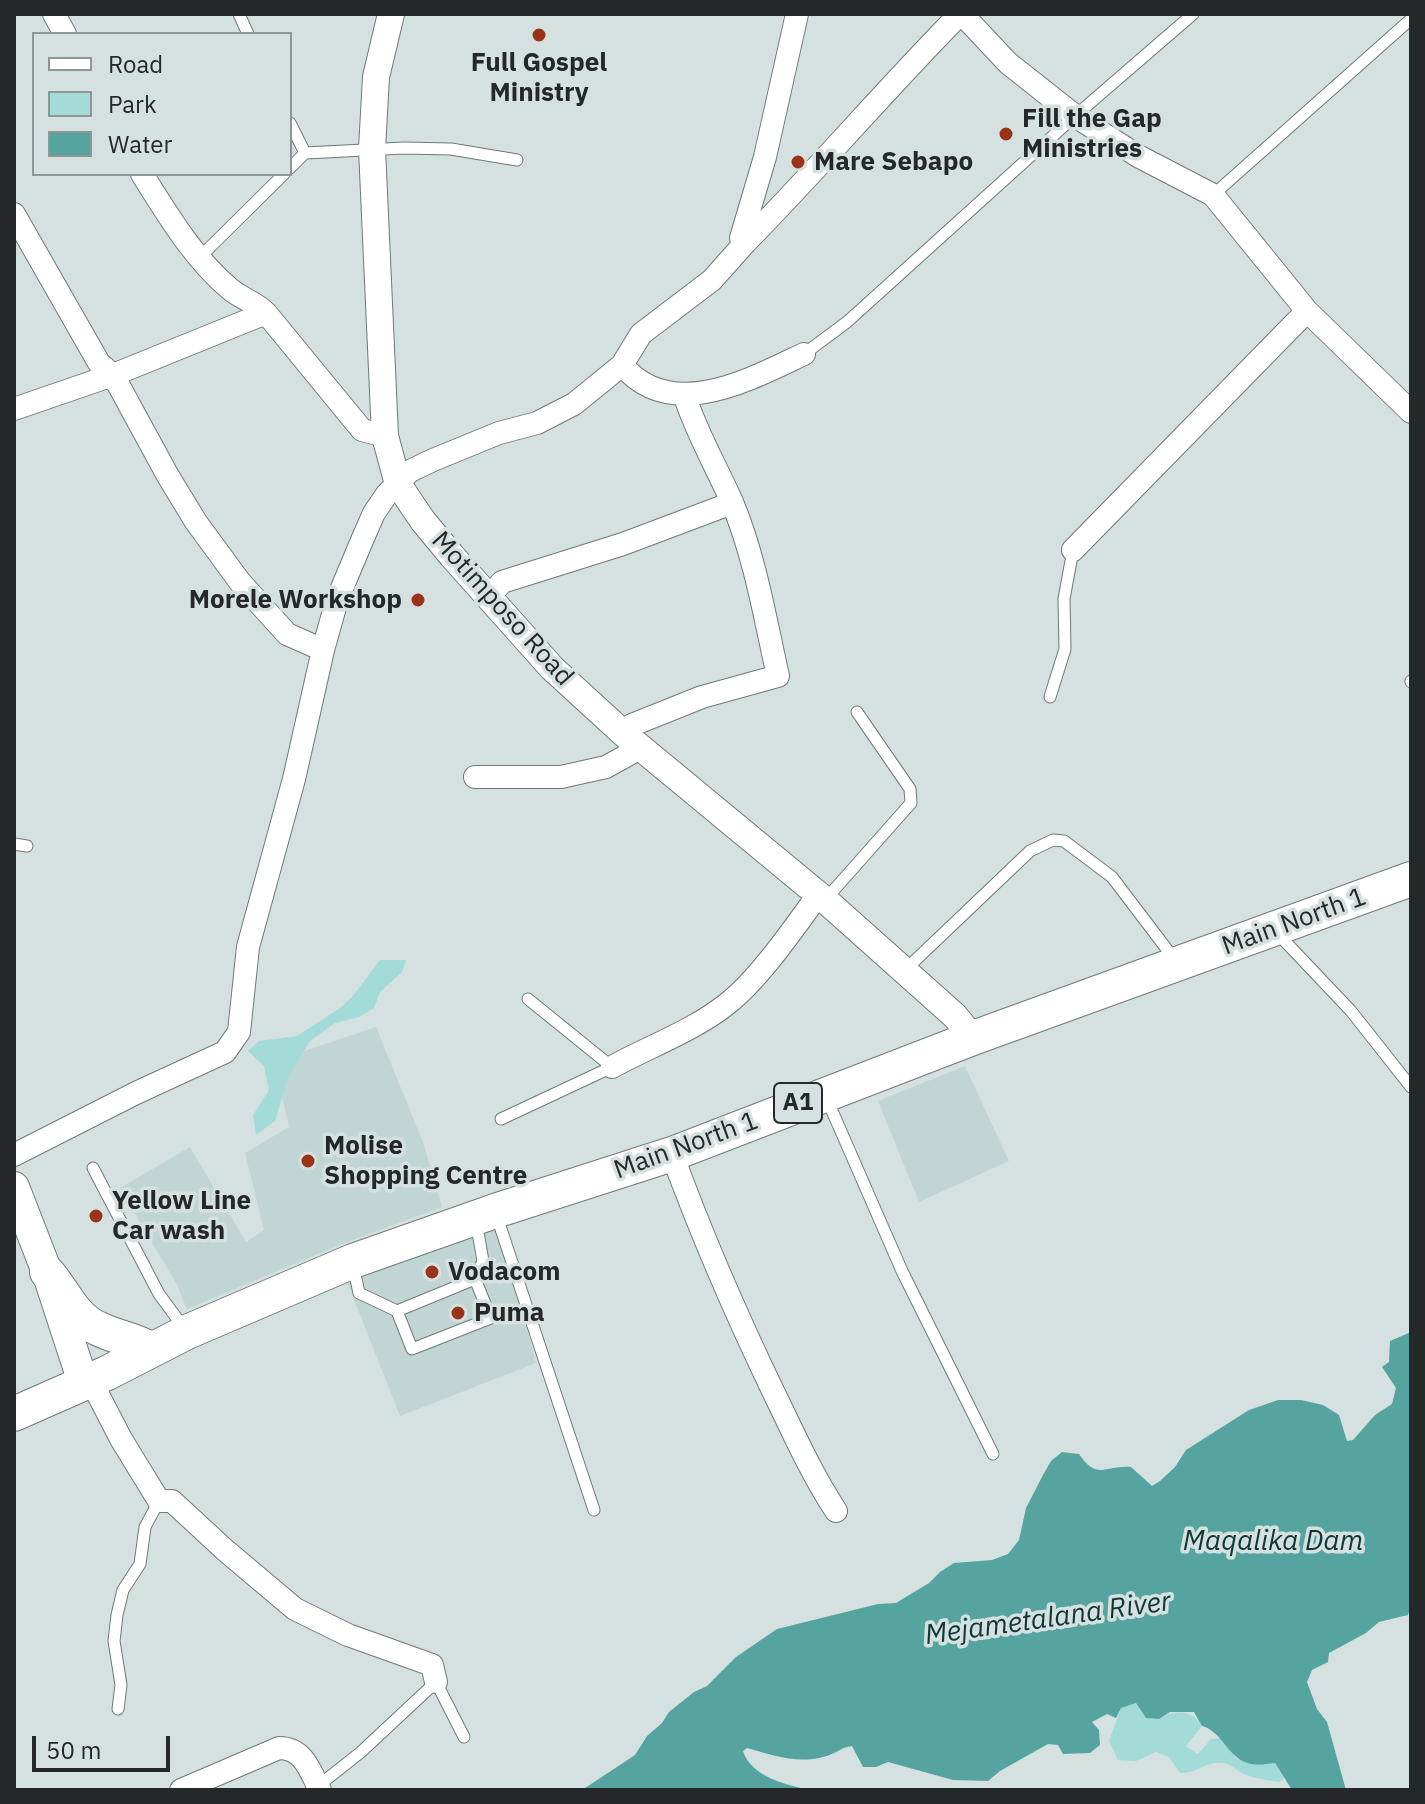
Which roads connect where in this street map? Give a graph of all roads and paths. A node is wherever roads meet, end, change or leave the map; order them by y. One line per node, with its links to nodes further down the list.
1 (54, 14): 7 (street)
2 (391, 14): 10 (street, Motimposo Road)
3 (797, 14): 18 (street)
4 (961, 14): 8 (street); 18 (street)
5 (1193, 14): 8 (lane)
6 (1411, 19): 16 (lane)
7 (64, 32)
8 (1075, 116): 16 (street); 22 (lane)
9 (292, 127): 11 (lane)
10 (372, 149): 11 (lane); 12 (lane); 28 (street, Motimposo Road)
11 (305, 153): 13 (lane)
12 (517, 160)
13 (292, 166)
14 (143, 176): 19 (street)
15 (282, 176): 19 (lane)
16 (1213, 195): 20 (street)
17 (14, 214): 24 (street)
18 (744, 244): 23 (street)
19 (200, 257): 21 (street)
20 (1307, 311): 27 (street); 31 (street)
21 (266, 313): 24 (street); 28 (street)
22 (804, 354): 25 (street)
23 (622, 365): 25 (street); 29 (street)
24 (113, 375): 26 (street); 33 (street)
25 (684, 394): 30 (street)
26 (14, 409)
27 (1411, 412)
28 (385, 436): 29 (street, Motimposo Road)
29 (398, 484): 32 (street, Motimposo Road); 33 (street)
30 (732, 503): 32 (street); 36 (street)
31 (1073, 550): 34 (lane)
32 (489, 597): 36 (street, Motimposo Road)
33 (323, 650): 50 (street)
34 (1050, 697)
35 (857, 712): 39 (lane)
36 (631, 741): 37 (street); 39 (street, Motimposo Road)
37 (475, 777)
38 (1411, 879): 40 (main road, Main North 1 / A1)
39 (822, 897): 42 (street, Motimposo Road); 45 (street)
40 (1273, 929): 41 (main road, Main North 1 / A1); 46 (lane)
41 (1178, 963): 42 (lane); 44 (main road, Main North 1 / A1)
42 (903, 972): 44 (street, Motimposo Road)
43 (528, 999): 45 (lane)
44 (973, 1038): 47 (main road, Main North 1 / A1)
45 (612, 1067): 48 (lane)
46 (1411, 1087)
47 (824, 1093): 49 (main road, Main North 1 / A1); 62 (lane)
48 (501, 1119)
49 (672, 1154): 53 (main road, Main North 1 / A1); 65 (street)
50 (14, 1155)
51 (93, 1168): 58 (lane)
52 (14, 1187): 55 (main road)
53 (485, 1214): 54 (main road, Main North 1 / A1); 56 (lane); 64 (lane)
54 (353, 1261): 57 (lane); 58 (main road, Main North 1 / A1)
55 (47, 1272): 59 (main road); 60 (main road)
56 (475, 1279): 57 (lane); 57 (lane)
57 (397, 1311)
58 (187, 1332): 59 (main road, Main North 1 / A1)
59 (150, 1349): 60 (main road, Main North 1 / A1)
60 (86, 1380): 61 (main road, Main North 1 / A1); 63 (street)
61 (14, 1414)
62 (993, 1454)
63 (159, 1501): 66 (street); 67 (lane)
64 (594, 1510)
65 (836, 1511)
66 (436, 1682): 68 (lane); 69 (lane)
67 (118, 1709)
68 (464, 1737)
69 (319, 1788): 70 (street)
70 (181, 1790)

